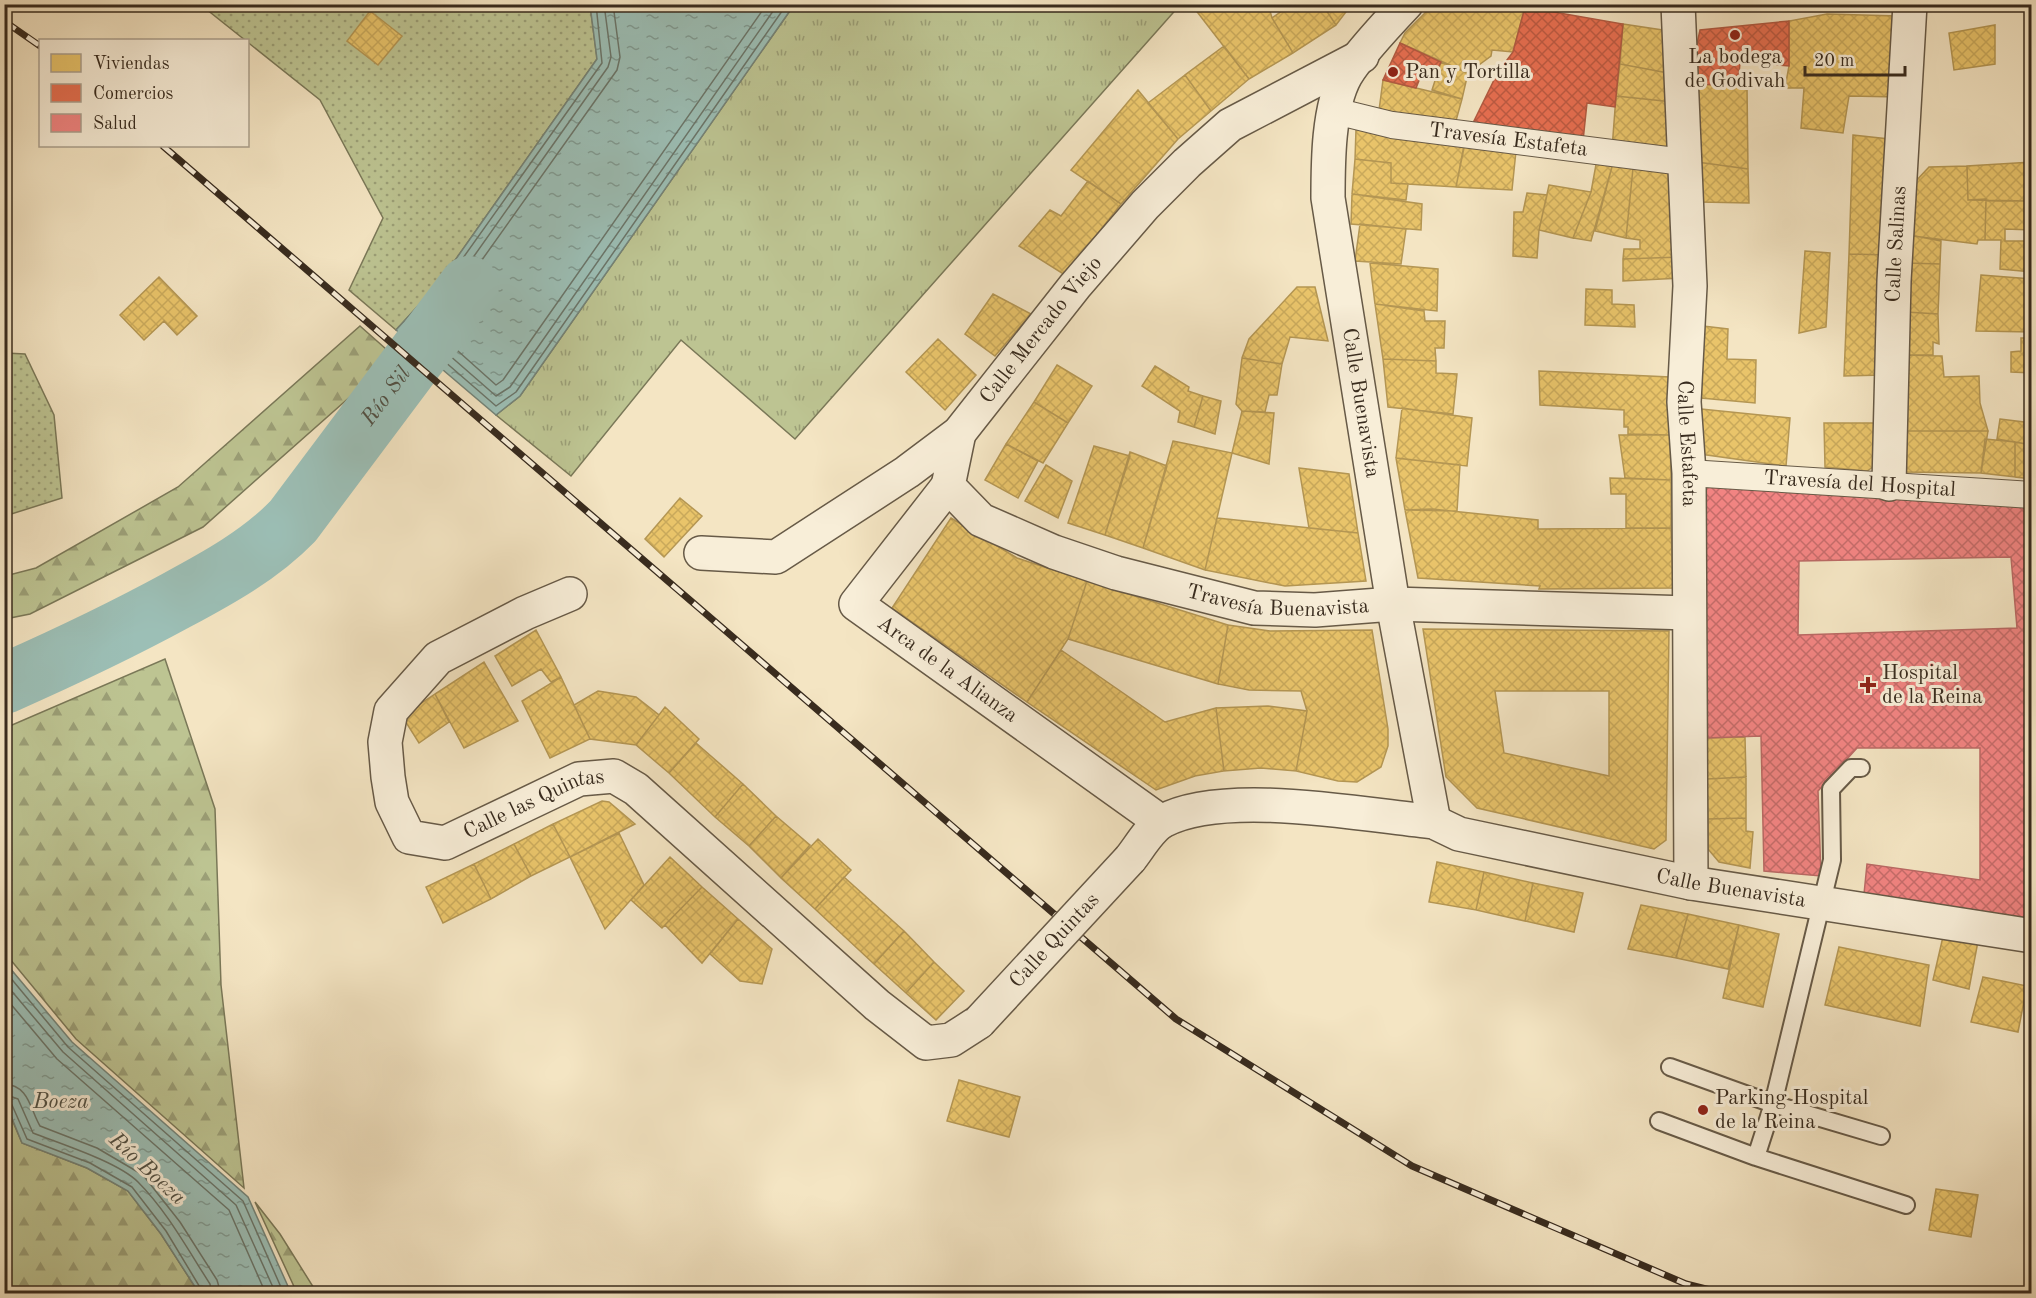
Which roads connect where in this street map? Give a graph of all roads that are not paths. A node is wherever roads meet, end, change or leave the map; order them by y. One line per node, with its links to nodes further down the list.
1 (1406, 4): 4 (street, Calle Buenavista)
2 (1678, 4): 6 (street, Calle Estafeta)
3 (1910, 4): 9 (street, Calle Salinas)
4 (1362, 56): 5 (street, Calle Buenavista); 7 (street, Calle Mercado Viejo)
5 (1335, 111): 6 (street, Travesía Estafeta); 14 (street, Calle Buenavista)
6 (1683, 162): 8 (street, Calle Estafeta)
7 (959, 433): 10 (street); 12 (street, Calle Mercado Viejo)
8 (1689, 473): 9 (street, Travesía del Hospital); 15 (street, Calle Estafeta)
9 (1889, 484): 11 (street, Travesía del Hospital)
10 (948, 486): 14 (street, Travesía Buenavista); 17 (street, Arca de la Alianza)
11 (2031, 495)
12 (701, 553)
13 (570, 594): 22 (street, Calle las Quintas)
14 (1393, 604): 15 (street, Travesía Buenavista); 18 (street, Calle Buenavista)
15 (1689, 613): 19 (street, Calle Estafeta)
16 (1861, 768): 20 (lane)
17 (1161, 822): 18 (street, Calle Buenavista); 22 (street, Calle Quintas, bridge)
18 (1434, 822): 19 (street, Calle Buenavista)
19 (1691, 883): 20 (street, Calle Buenavista)
20 (1821, 904): 21 (street, Calle Buenavista); 24 (lane)
21 (2031, 936)
22 (979, 1022)
23 (1670, 1067): 24 (lane)
24 (1773, 1104): 26 (lane); 27 (lane)
25 (1659, 1121): 27 (lane)
26 (1881, 1136)
27 (1756, 1157): 28 (lane)
28 (1906, 1205)

